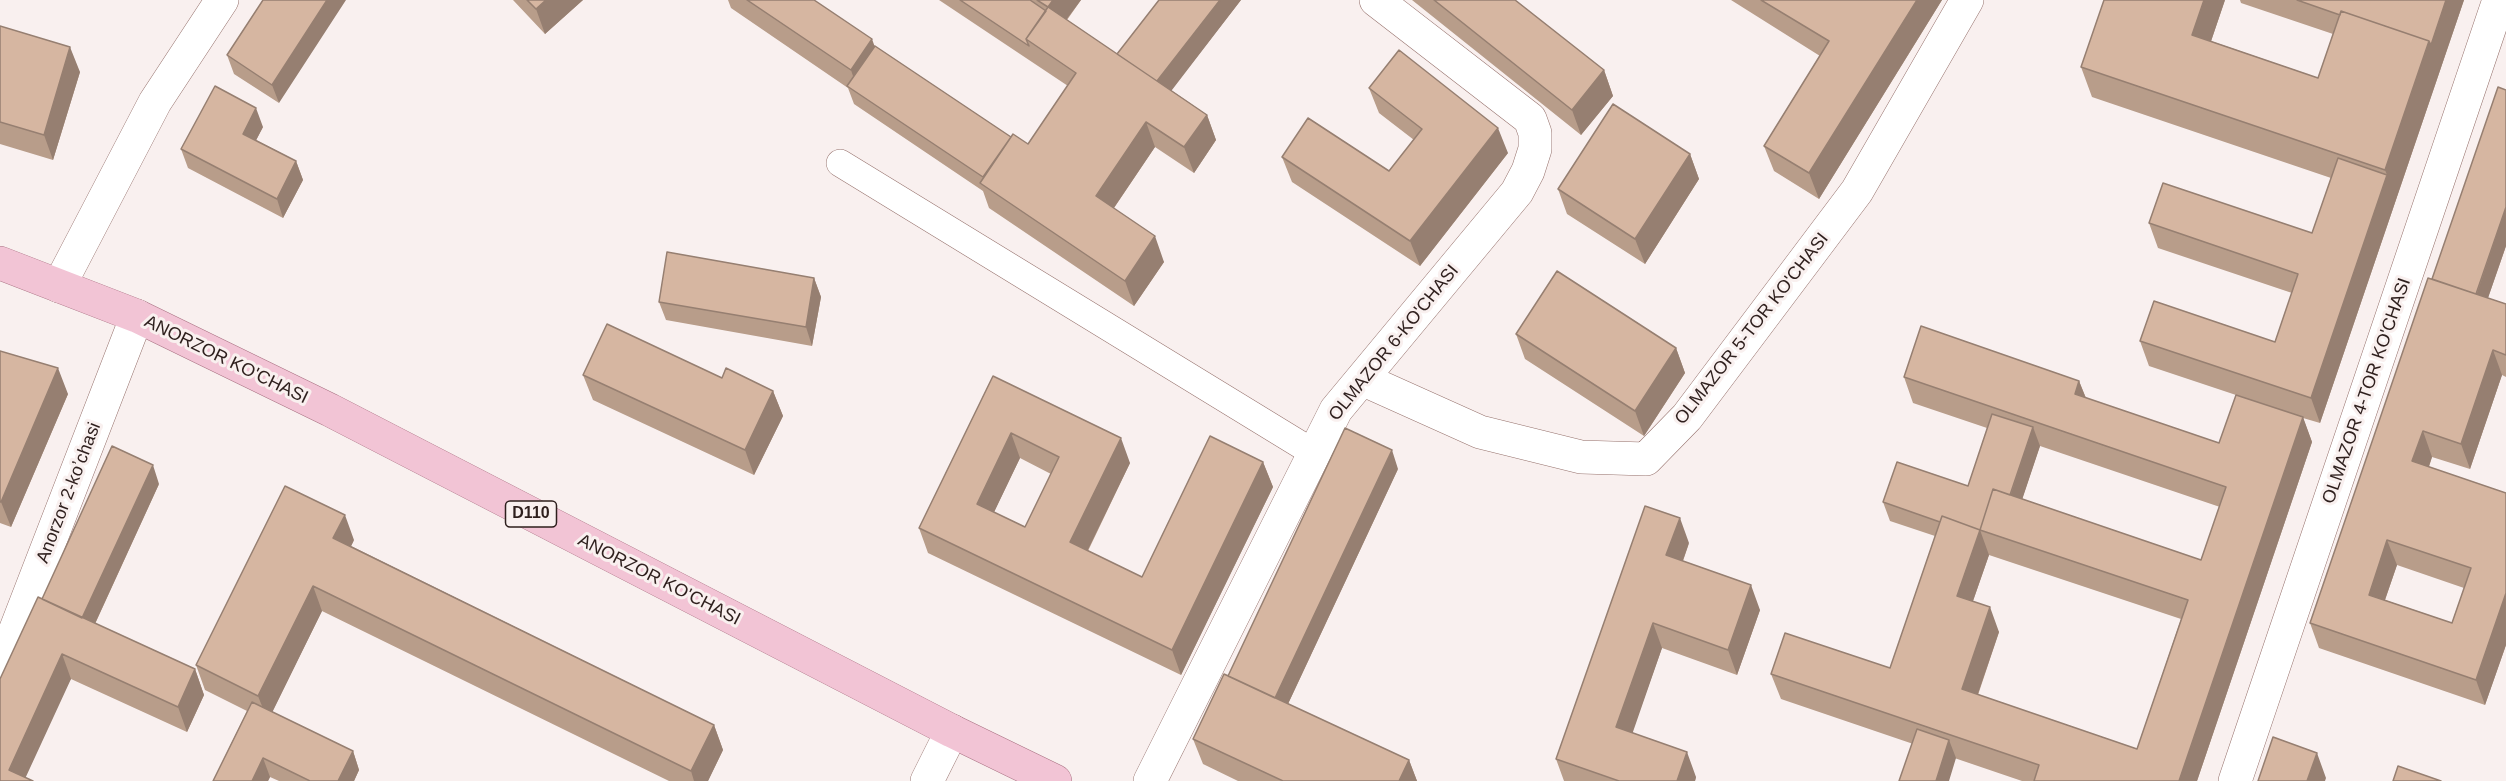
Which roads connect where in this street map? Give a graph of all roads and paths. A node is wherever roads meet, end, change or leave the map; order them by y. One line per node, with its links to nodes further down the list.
1 (222, 0): 7 (street)
2 (1376, 0): 9 (street, OLMAZOR 6-KO'CHASI)
3 (1967, 0): 9 (street, OLMAZOR 5-TOR KO'CHASI)
4 (2499, 0): 16 (street, OLMAZOR 4-TOR KO'CHASI)
5 (840, 163): 10 (lane)
6 (0, 263): 7 (main road, ANORZOR KO'CHASI / D110)
7 (59, 286): 8 (main road, ANORZOR KO'CHASI / D110)
8 (137, 316): 11 (street, Аnorzor 2-koʼchasi); 12 (main road, ANORZOR KO'CHASI / D110)
9 (1362, 379): 10 (street, OLMAZOR 6-KO'CHASI)
10 (1314, 453): 15 (street, OLMAZOR 6-KO'CHASI)
11 (0, 670)
12 (952, 731): 13 (street); 14 (main road, ANORZOR KO'CHASI / D110)
13 (927, 781)
14 (1055, 781)
15 (1150, 781)
16 (2235, 781)

